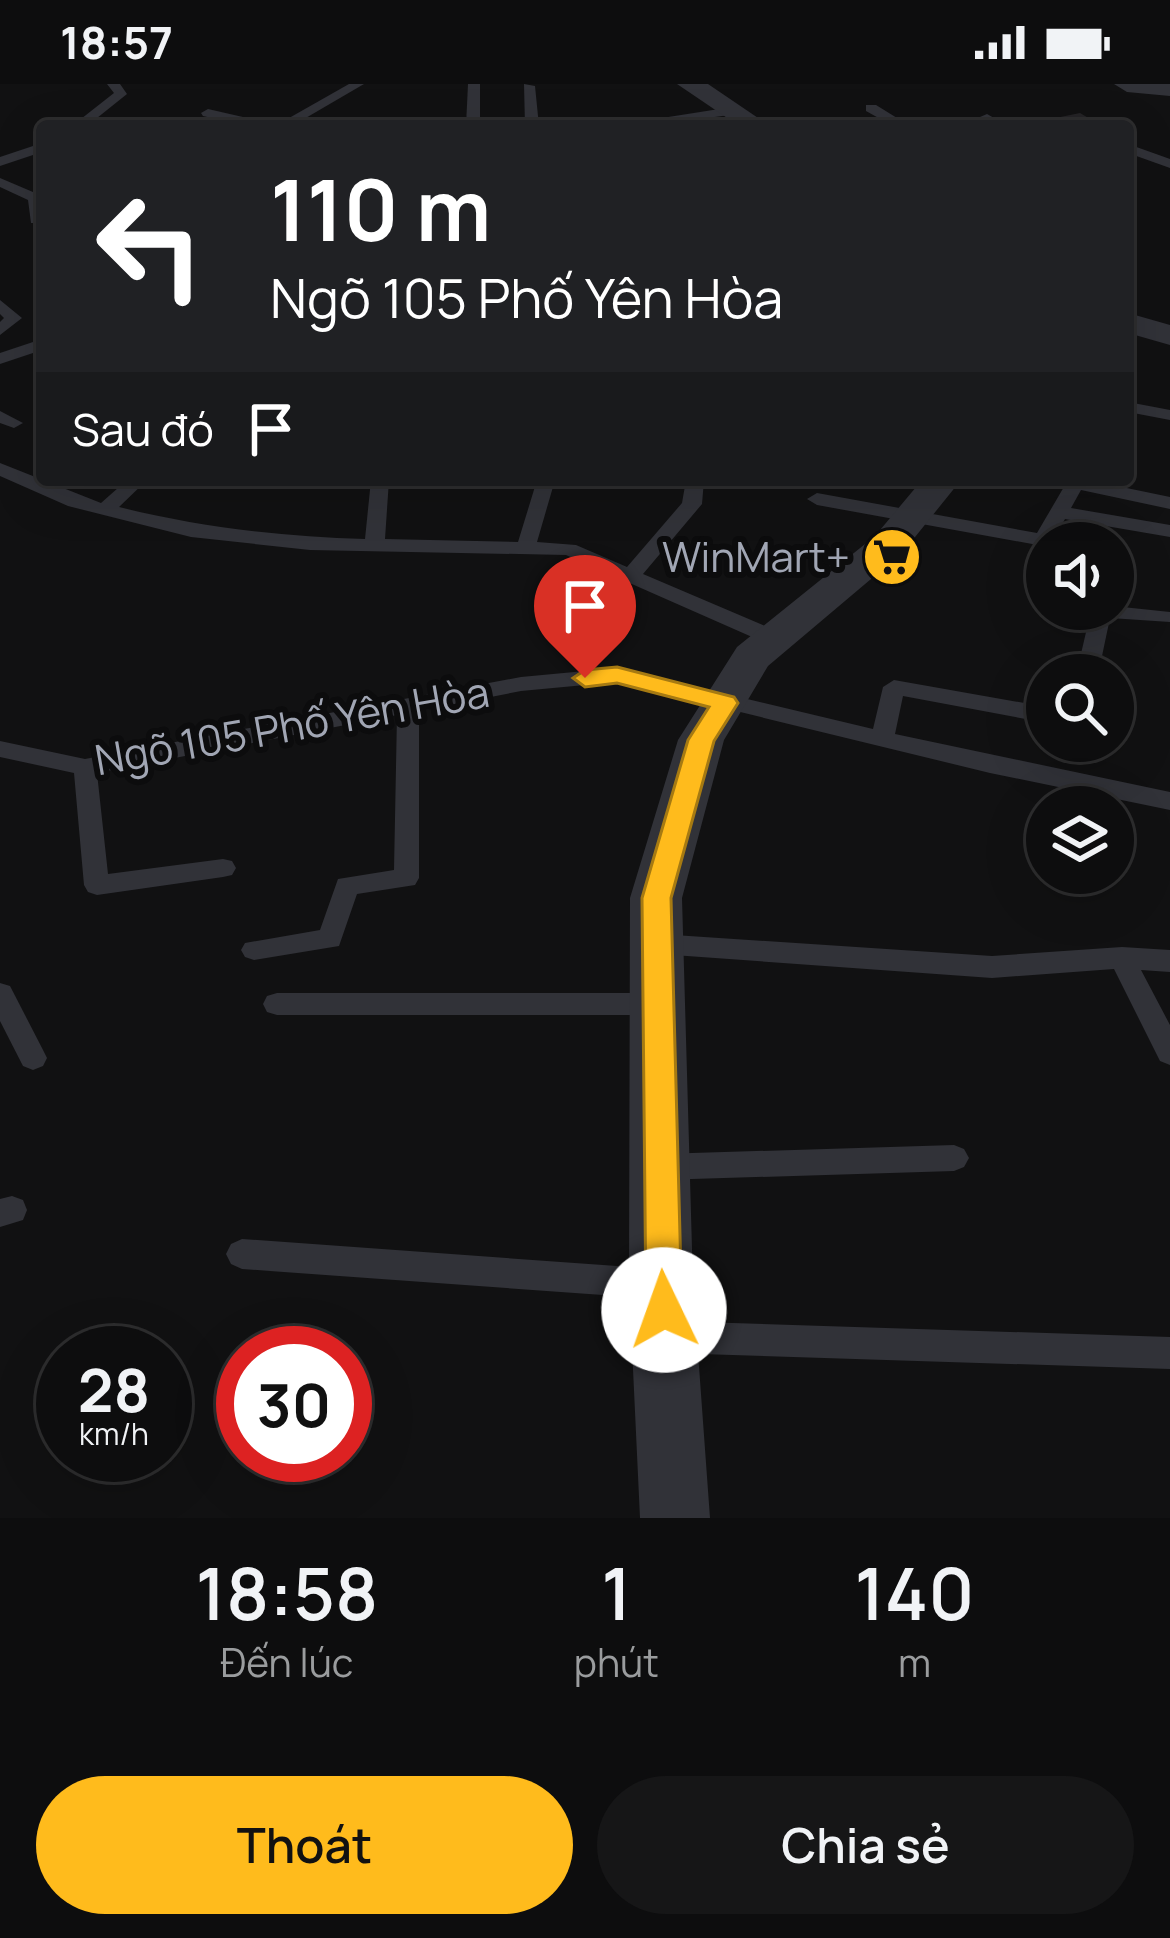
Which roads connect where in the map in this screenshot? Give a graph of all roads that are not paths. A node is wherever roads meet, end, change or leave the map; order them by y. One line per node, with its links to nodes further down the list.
1 (113, 84): 12 (lane)
2 (358, 84): 14 (lane)
3 (474, 84): 15 (lane)
4 (689, 84): 9 (street)
5 (1127, 84): 7 (street)
6 (529, 86): 16 (lane)
7 (1170, 88)
8 (871, 108): 19 (lane)
9 (732, 111): 17 (lane); 18 (street)
10 (208, 112): 13 (lane)
11 (987, 118): 20 (lane)
12 (88, 120)
13 (240, 120)
14 (293, 120)
15 (473, 120)
16 (532, 120)
17 (663, 120)
18 (747, 120)
19 (892, 120)
20 (982, 120)
21 (1134, 150): 24 (lane)
22 (36, 153): 23 (lane)
23 (0, 162)
24 (1170, 164)
25 (0, 182): 26 (lane)
26 (36, 220)
27 (0, 305): 29 (lane)
28 (1134, 325): 30 (street)
29 (0, 330)
30 (1170, 335)
31 (0, 340): 32 (lane)
32 (8, 356)
33 (1134, 408): 34 (lane)
34 (1170, 416)
35 (0, 469): 36 (lane)
36 (33, 475)
37 (55, 486): 47 (lane)
38 (131, 486): 47 (lane)
39 (380, 486): 50 (lane)
40 (544, 486): 51 (lane)
41 (694, 486): 52 (lane)
42 (1073, 486): 48 (lane)
43 (1089, 486): 46 (lane)
44 (829, 490): 45 (lane)
45 (927, 498): 48 (lane); 54 (street)
46 (1170, 503)
47 (104, 510): 50 (lane)
48 (1059, 512): 49 (lane)
49 (1170, 531)
50 (375, 544): 51 (lane)
51 (526, 547): 52 (lane)
52 (630, 576): 54 (lane)
53 (1164, 616): 55 (lane)
54 (776, 639): 56 (street)
55 (1092, 654)
56 (725, 703): 57 (lane, Ngõ 105 Phố Yên Hòa); 59 (lane, Ngõ 105 Phố Yên Hòa); 64 (street)
57 (408, 704): 61 (lane, Ngõ 105 Phố Yên Hòa); 65 (lane)
58 (1026, 711): 59 (lane)
59 (882, 740): 62 (lane, Ngõ 105 Phố Yên Hòa)
60 (0, 749): 61 (lane, Ngõ 105 Phố Yên Hòa)
61 (85, 767): 63 (lane)
62 (1170, 801)
63 (223, 868)
64 (659, 944): 66 (lane); 70 (street)
65 (254, 950)
66 (1122, 958): 67 (lane); 71 (lane)
67 (1170, 961)
68 (0, 994): 72 (lane)
69 (277, 1004): 70 (lane)
70 (658, 1004): 74 (street)
71 (1170, 1053)
72 (34, 1058)
73 (954, 1158): 74 (lane)
74 (658, 1167): 76 (street)
75 (242, 1254): 76 (lane)
76 (662, 1284): 77 (street)
77 (666, 1337): 78 (lane); 79 (street)
78 (1170, 1353)
79 (675, 1518)

